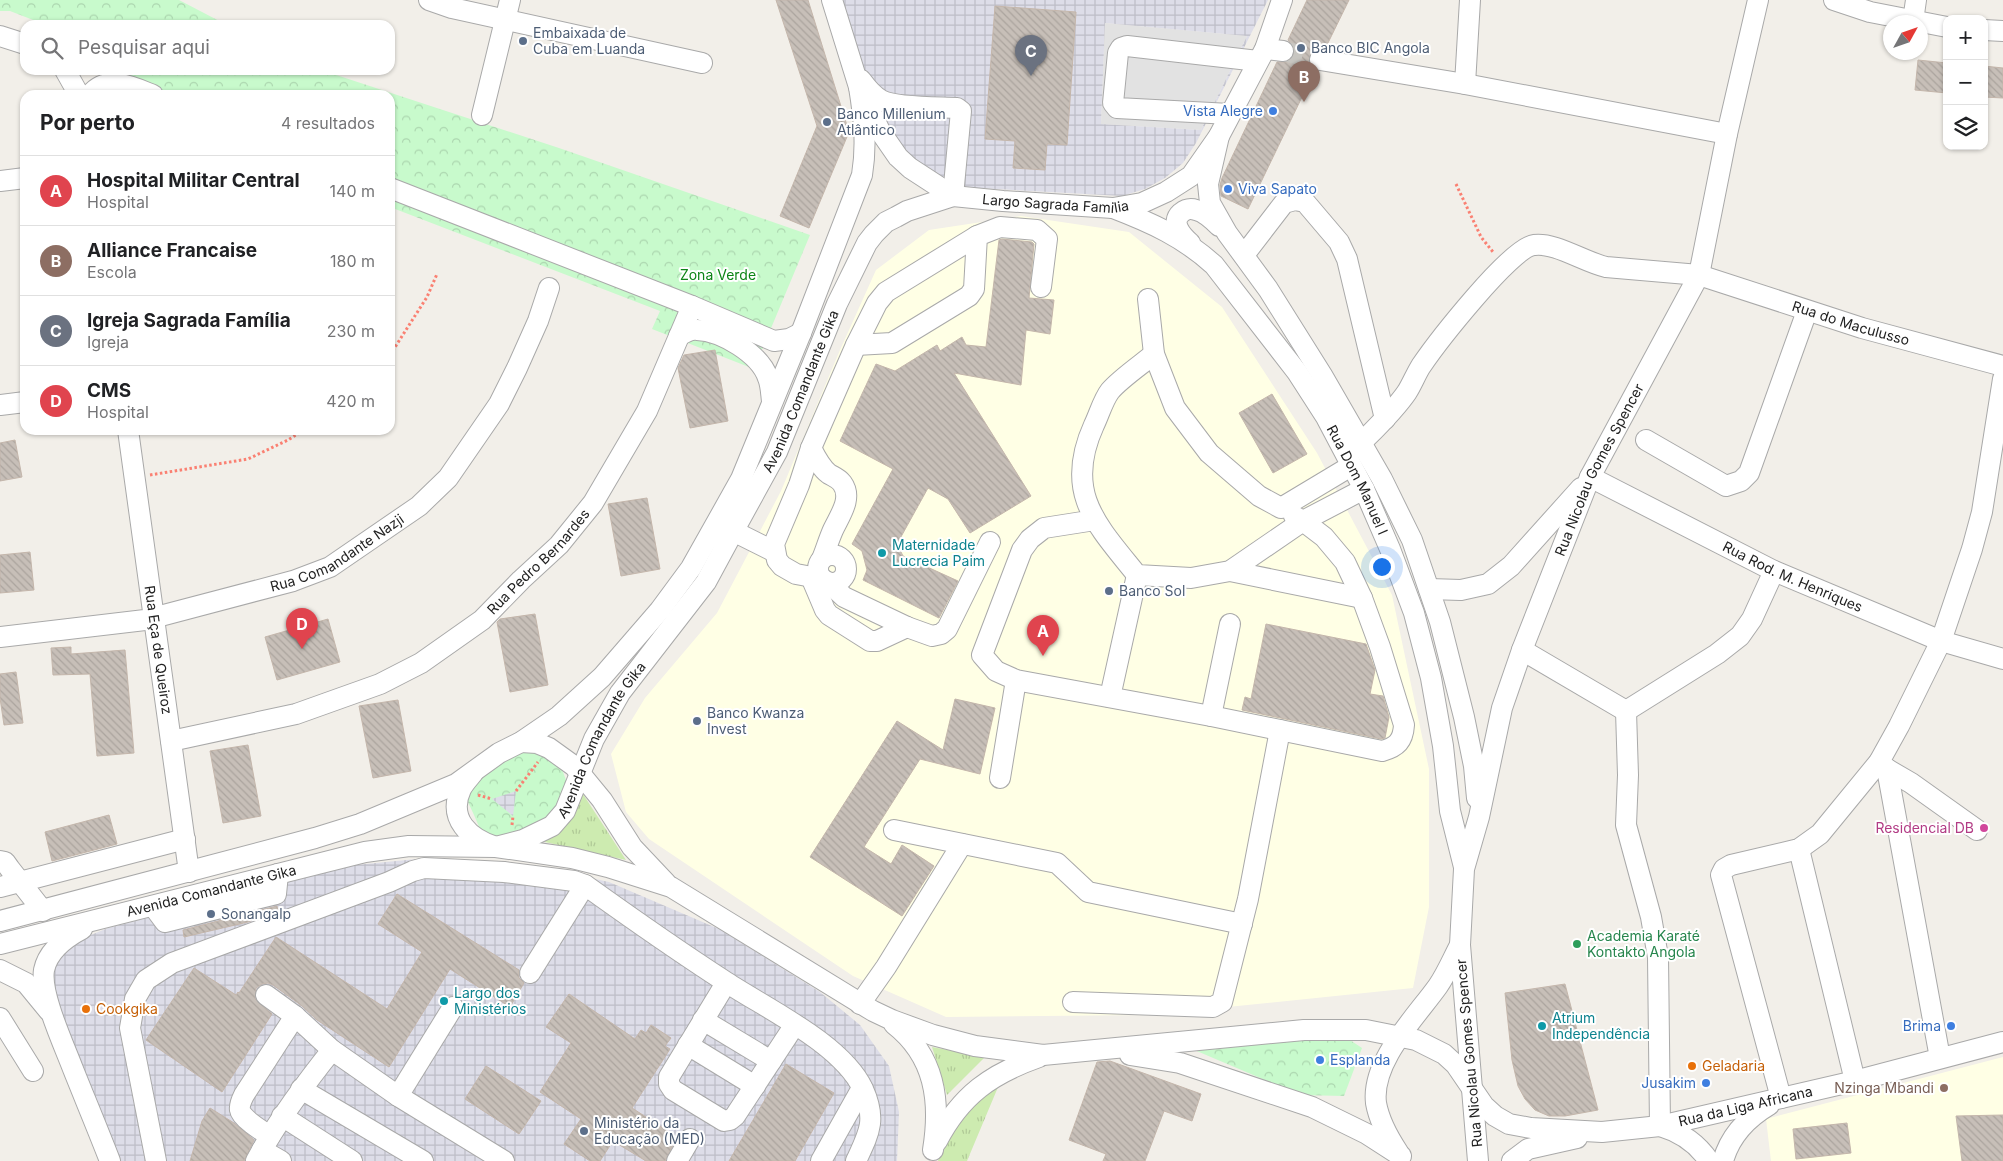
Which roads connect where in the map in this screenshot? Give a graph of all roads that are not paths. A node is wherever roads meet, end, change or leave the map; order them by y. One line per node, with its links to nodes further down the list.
1 (429, 0): 12 (street)
2 (510, 0): 12 (street)
3 (832, 0): 23 (street, Largo Sagrada Familia)
4 (1282, 0): 19 (street, Largo Sagrada Familia)
5 (1290, 0): 19 (street)
6 (1470, 0): 24 (street)
7 (1758, 0): 30 (street, Rua Nicolau Gomes Spencer)
8 (1834, 0): 10 (street)
9 (1916, 0): 11 (street)
10 (1884, 15)
11 (1914, 15)
12 (504, 20): 21 (street); 29 (street)
13 (1928, 24): 14 (street)
14 (1943, 26)
15 (1988, 30): 16 (street)
16 (2003, 31)
17 (0, 36): 18 (street)
18 (20, 42)
19 (1269, 49): 28 (street, Largo Sagrada Familia); 28 (street)
20 (1320, 60): 24 (street)
21 (702, 63)
22 (68, 75): 25 (street)
23 (857, 79): 35 (street, Largo Sagrada Familia); 35 (street); 47 (street, Avenida Comandante Gika)
24 (1465, 84): 30 (street)
25 (76, 90)
26 (94, 90): 27 (street)
27 (140, 90)
28 (1230, 114): 31 (street, Largo Sagrada Familia)
29 (482, 115)
30 (1727, 134): 41 (street, Rua Nicolau Gomes Spencer)
31 (1219, 136): 36 (street, Largo Sagrada Familia); 37 (street, Rua Dom Manuel I)
32 (20, 179): 33 (street)
33 (0, 181)
34 (395, 190): 45 (street)
35 (953, 196): 36 (street, Largo Sagrada Familia); 69 (street, Avenida Comandante Gika)
36 (1113, 208): 39 (street, Rua Dom Manuel I)
37 (1227, 233): 39 (street); 40 (street, Rua Dom Manuel I)
38 (978, 236): 43 (street); 49 (street); 49 (street)
39 (1198, 252): 61 (street, Rua Dom Manuel I)
40 (1244, 255): 56 (street); 59 (street, Rua Dom Manuel I)
41 (1699, 275): 46 (street, Rua do Maculusso); 56 (street, Rua do Maculusso); 63 (street, Rua Nicolau Gomes Spencer)
42 (549, 288): 78 (street, Rua Comandante Nazji)
43 (1041, 288)
44 (1148, 299): 50 (street)
45 (692, 306): 47 (street); 48 (street, Rua Pedro Bernardes)
46 (1807, 311): 51 (street, Rua do Maculusso); 58 (street)
47 (801, 333): 53 (street, Avenida Comandante Gika)
48 (679, 336): 53 (street); 90 (street, Rua Pedro Bernardes)
49 (856, 345): 60 (street)
50 (1154, 354): 66 (street); 67 (street)
51 (2003, 366)
52 (2003, 379): 82 (street)
53 (772, 401): 69 (street, Avenida Comandante Gika)
54 (20, 403): 55 (street)
55 (0, 405)
56 (1385, 419): 59 (street)
57 (129, 435): 78 (street, Rua Eça de Queiroz)
58 (1646, 440)
59 (1361, 443): 76 (street, Rua Dom Manuel I)
60 (811, 448): 62 (street); 64 (street)
61 (1351, 466): 65 (street, Rua Dom Manuel I); 66 (street)
62 (829, 473): 64 (street); 73 (street)
63 (1590, 477): 72 (street, Rua Rod. M. Henriques); 76 (street); 83 (street, Rua Nicolau Gomes Spencer)
64 (799, 485): 71 (street)
65 (1364, 489): 68 (street); 104 (street, Rua Dom Manuel I)
66 (1281, 508): 68 (street)
67 (1095, 520): 75 (street); 85 (street)
68 (1303, 521): 74 (street); 77 (street)
69 (725, 527): 71 (street); 91 (street, Avenida Comandante Gika); 94 (street, Avenida Comandante Gika)
70 (990, 542): 80 (street)
71 (775, 552): 73 (street)
72 (1774, 570): 82 (street, Rua Rod. M. Henriques); 87 (street)
73 (823, 571): 80 (street); 80 (street)
74 (1230, 571): 75 (street); 77 (street)
75 (1137, 575): 86 (street)
76 (1429, 589): 96 (street, Rua Dom Manuel I)
77 (1362, 598): 89 (street)
78 (154, 618): 81 (street, Rua Comandante Nazji); 90 (street, Rua Eça de Queiroz)
79 (1230, 624): 88 (street)
80 (907, 627)
81 (0, 637)
82 (1941, 641): 84 (street, Rua Rod. M. Henriques); 92 (street)
83 (1522, 650): 87 (street); 96 (street, Rua Nicolau Gomes Spencer)
84 (2003, 659)
85 (1016, 680): 86 (street); 95 (street)
86 (1110, 697): 88 (street)
87 (1626, 711): 145 (street)
88 (1211, 716): 89 (street)
89 (1280, 730): 113 (street)
90 (171, 740): 99 (street, Rua Eça de Queiroz)
91 (521, 742): 93 (street, Avenida Comandante Gika); 94 (street)
92 (1883, 765): 98 (street); 102 (street); 134 (street)
93 (473, 773): 101 (street); 105 (street, Avenida Comandante Gika)
94 (580, 774): 101 (street, Avenida Comandante Gika); 109 (street)
95 (1000, 778)
96 (1479, 818): 104 (street, Rua Nicolau Gomes Spencer)
97 (894, 830): 100 (street)
98 (1977, 830)
99 (185, 839): 105 (street, Rua Eça de Queiroz); 106 (street)
100 (962, 844): 113 (street); 122 (street)
101 (496, 847): 109 (street); 111 (street, Avenida Comandante Gika)
102 (1799, 849): 137 (street); 143 (street)
103 (0, 861): 106 (street)
104 (1464, 869): 115 (street, Rua Nicolau Gomes Spencer)
105 (189, 872): 110 (street, Avenida Comandante Gika)
106 (21, 882): 108 (street); 110 (street)
107 (585, 885): 117 (street); 118 (street); 152 (street)
108 (0, 887)
109 (671, 888): 122 (street)
110 (43, 911): 112 (street, Avenida Comandante Gika)
111 (101, 919): 114 (street, Avenida Comandante Gika); 124 (street)
112 (0, 921)
113 (1242, 924): 120 (street)
114 (0, 944)
115 (1460, 945): 128 (street, Rua Nicolau Gomes Spencer); 138 (street, Rua Nicolau Gomes Spencer)
116 (0, 970): 124 (street)
117 (530, 973)
118 (726, 983): 126 (street); 127 (street)
119 (266, 995): 123 (street)
120 (1073, 1002)
121 (453, 1007): 142 (street)
122 (867, 1008): 133 (street); 149 (street)
123 (295, 1016): 131 (street); 148 (street)
124 (53, 1017): 151 (street)
125 (0, 1018): 136 (street)
126 (703, 1020): 130 (street); 135 (street)
127 (794, 1026): 135 (street); 140 (street)
128 (1400, 1036): 132 (street, Rua da Liga Africana); 138 (street, Rua da Liga Africana); 150 (street, Rua Nicolau Gomes Spencer)
129 (2003, 1042): 134 (street, Rua da Liga Africana)
130 (688, 1045): 139 (street); 139 (street)
131 (332, 1050): 141 (street); 142 (street)
132 (1101, 1050): 133 (street, Rua da Liga Africana); 150 (street)
133 (1043, 1056): 149 (street)
134 (1940, 1058): 137 (street, Rua da Liga Africana)
135 (772, 1061): 139 (street)
136 (33, 1071)
137 (1856, 1081): 143 (street, Rua da Liga Africana)
138 (1471, 1085): 146 (street, Rua da Liga Africana); 160 (street, Rua Nicolau Gomes Spencer)
139 (755, 1086)
140 (862, 1088): 158 (street); 159 (street)
141 (301, 1089): 144 (street); 155 (street)
142 (398, 1096): 156 (street)
143 (1781, 1098): 145 (street, Rua da Liga Africana); 163 (street)
144 (282, 1116): 148 (street); 154 (street)
145 (1660, 1126): 146 (street, Rua da Liga Africana); 162 (street)
146 (1602, 1132): 161 (street, Rua da Liga Africana)
147 (690, 1139): 157 (street)
148 (262, 1149): 153 (street)
149 (930, 1156)
150 (1403, 1159)
151 (110, 1161)
152 (156, 1161)
153 (281, 1161)
154 (352, 1161)
155 (423, 1161)
156 (504, 1161)
157 (677, 1161)
158 (821, 1161)
159 (856, 1161)
160 (1478, 1161)
161 (1512, 1161)
162 (1709, 1161)
163 (1723, 1161)

